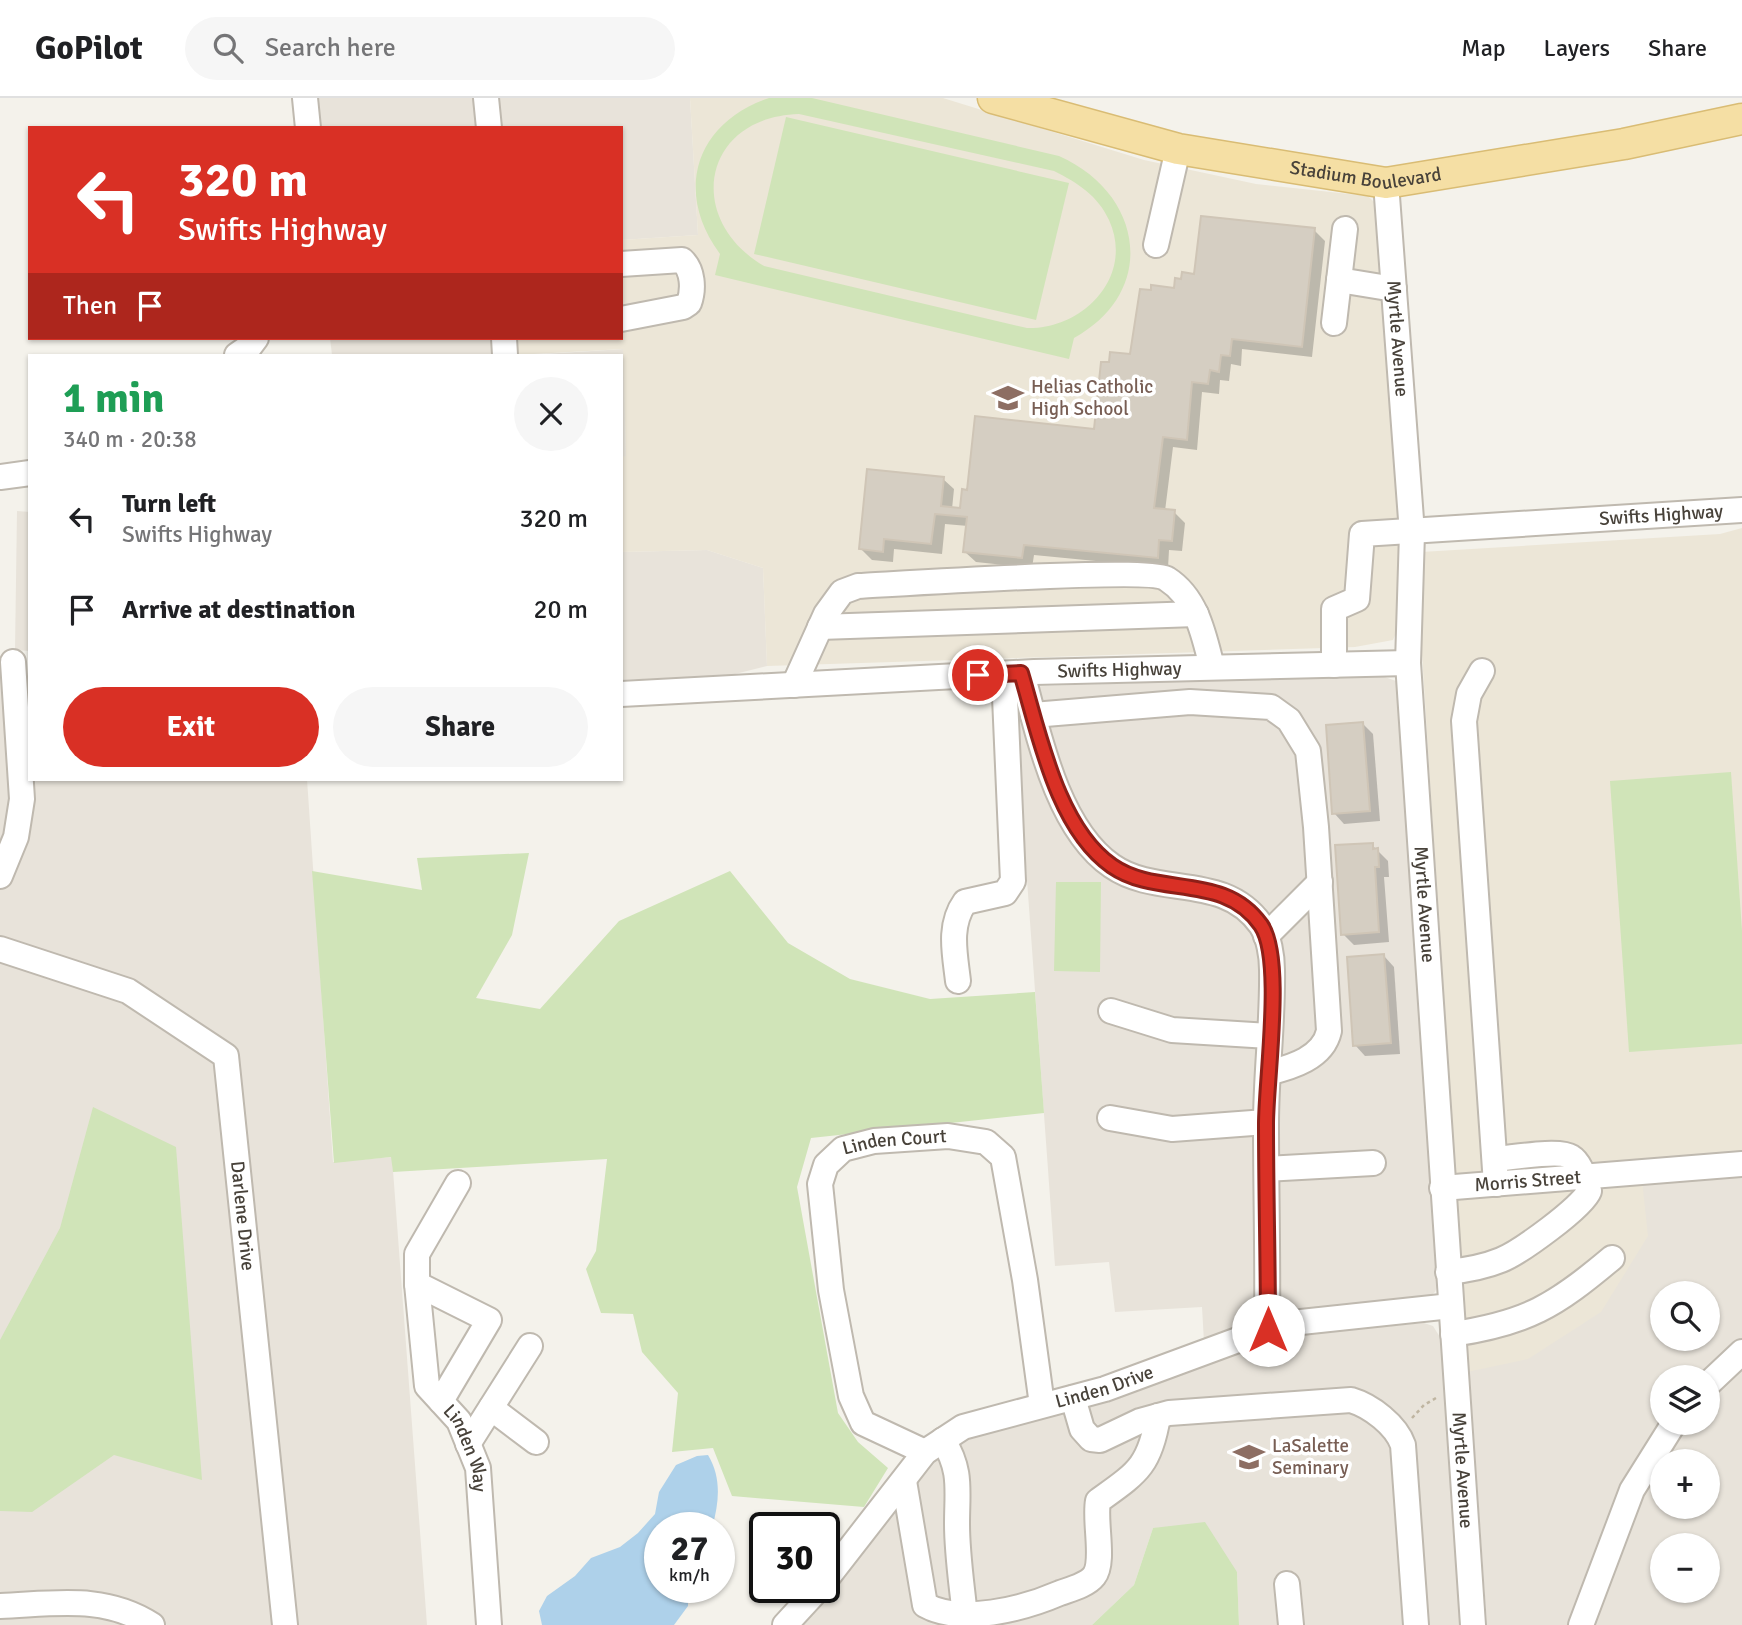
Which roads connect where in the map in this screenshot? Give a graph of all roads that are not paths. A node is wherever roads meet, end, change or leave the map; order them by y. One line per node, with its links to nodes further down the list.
1 (305, 98): 5 (street)
2 (486, 98): 6 (street)
3 (993, 98): 7 (main road, Stadium Boulevard)
4 (1742, 119): 8 (main road, Stadium Boulevard)
5 (308, 126)
6 (489, 126)
7 (1178, 149): 8 (main road, Stadium Boulevard); 10 (street)
8 (1386, 183): 13 (street, Myrtle Avenue)
9 (1345, 229): 12 (street)
10 (1156, 245)
11 (623, 264): 14 (street)
12 (1339, 280): 13 (street); 15 (street)
13 (1394, 289): 21 (street, Myrtle Avenue)
14 (623, 319)
15 (1334, 323)
16 (254, 340): 17 (street)
17 (238, 354)
18 (28, 473): 19 (street)
19 (0, 477)
20 (1742, 510): 21 (street, Swifts Highway)
21 (1412, 533): 25 (street, Myrtle Avenue); 26 (street, Swifts Highway)
22 (1196, 614): 23 (street); 23 (street); 27 (street)
23 (820, 627): 30 (street)
24 (14, 662): 33 (street)
25 (1408, 663): 26 (street, Swifts Highway); 49 (street, Myrtle Avenue)
26 (1334, 664): 27 (street, Swifts Highway)
27 (1212, 667): 29 (street, Swifts Highway)
28 (1482, 671): 46 (street)
29 (1013, 673): 30 (street, Swifts Highway); 32 (street); 37 (street)
30 (794, 685): 31 (street, Swifts Highway)
31 (623, 694)
32 (1033, 715): 34 (street); 35 (street)
33 (0, 876)
34 (1320, 882): 35 (street); 40 (street)
35 (1266, 936): 39 (street)
36 (0, 950): 75 (street, Darlene Drive)
37 (957, 981)
38 (1111, 1011): 39 (street)
39 (1269, 1036): 40 (street)
40 (1268, 1073): 42 (street)
41 (1110, 1118): 42 (street)
42 (1266, 1122): 44 (street)
43 (1371, 1155): 44 (street)
44 (1266, 1161): 54 (street)
45 (1742, 1164): 47 (street, Morris Street)
46 (1496, 1172): 47 (street, Morris Street); 49 (street, Morris Street)
47 (1583, 1177): 51 (street)
48 (458, 1183): 52 (street, Linden Way)
49 (1442, 1188): 51 (street, Myrtle Avenue)
50 (1612, 1258): 55 (street)
51 (1448, 1272): 53 (street, Myrtle Avenue)
52 (416, 1284): 60 (street, Linden Way); 60 (street)
53 (1451, 1307): 54 (street, Linden Drive); 55 (street, Myrtle Avenue)
54 (1268, 1330): 59 (street, Linden Drive)
55 (1453, 1334): 80 (street, Myrtle Avenue)
56 (530, 1346): 62 (street)
57 (1742, 1352): 58 (street)
58 (1720, 1373)
59 (1073, 1398): 61 (street, Linden Drive); 63 (street)
60 (441, 1401): 66 (street, Linden Way)
61 (1042, 1405): 67 (street, Linden Drive); 67 (street, Linden Court)
62 (491, 1408): 65 (street); 66 (street)
63 (1158, 1416): 73 (street); 79 (street)
64 (1666, 1435): 81 (street)
65 (536, 1442)
66 (468, 1444): 76 (street, Linden Way)
67 (934, 1446): 68 (street, Linden Drive); 73 (street)
68 (904, 1481): 69 (street, Linden Drive); 73 (street)
69 (840, 1562)
70 (1287, 1584): 78 (street)
71 (805, 1603): 77 (street)
72 (0, 1606): 74 (street)
73 (965, 1617)
74 (149, 1624)
75 (285, 1625)
76 (489, 1625)
77 (785, 1625)
78 (1291, 1625)
79 (1416, 1625)
80 (1473, 1625)
81 (1581, 1625)

